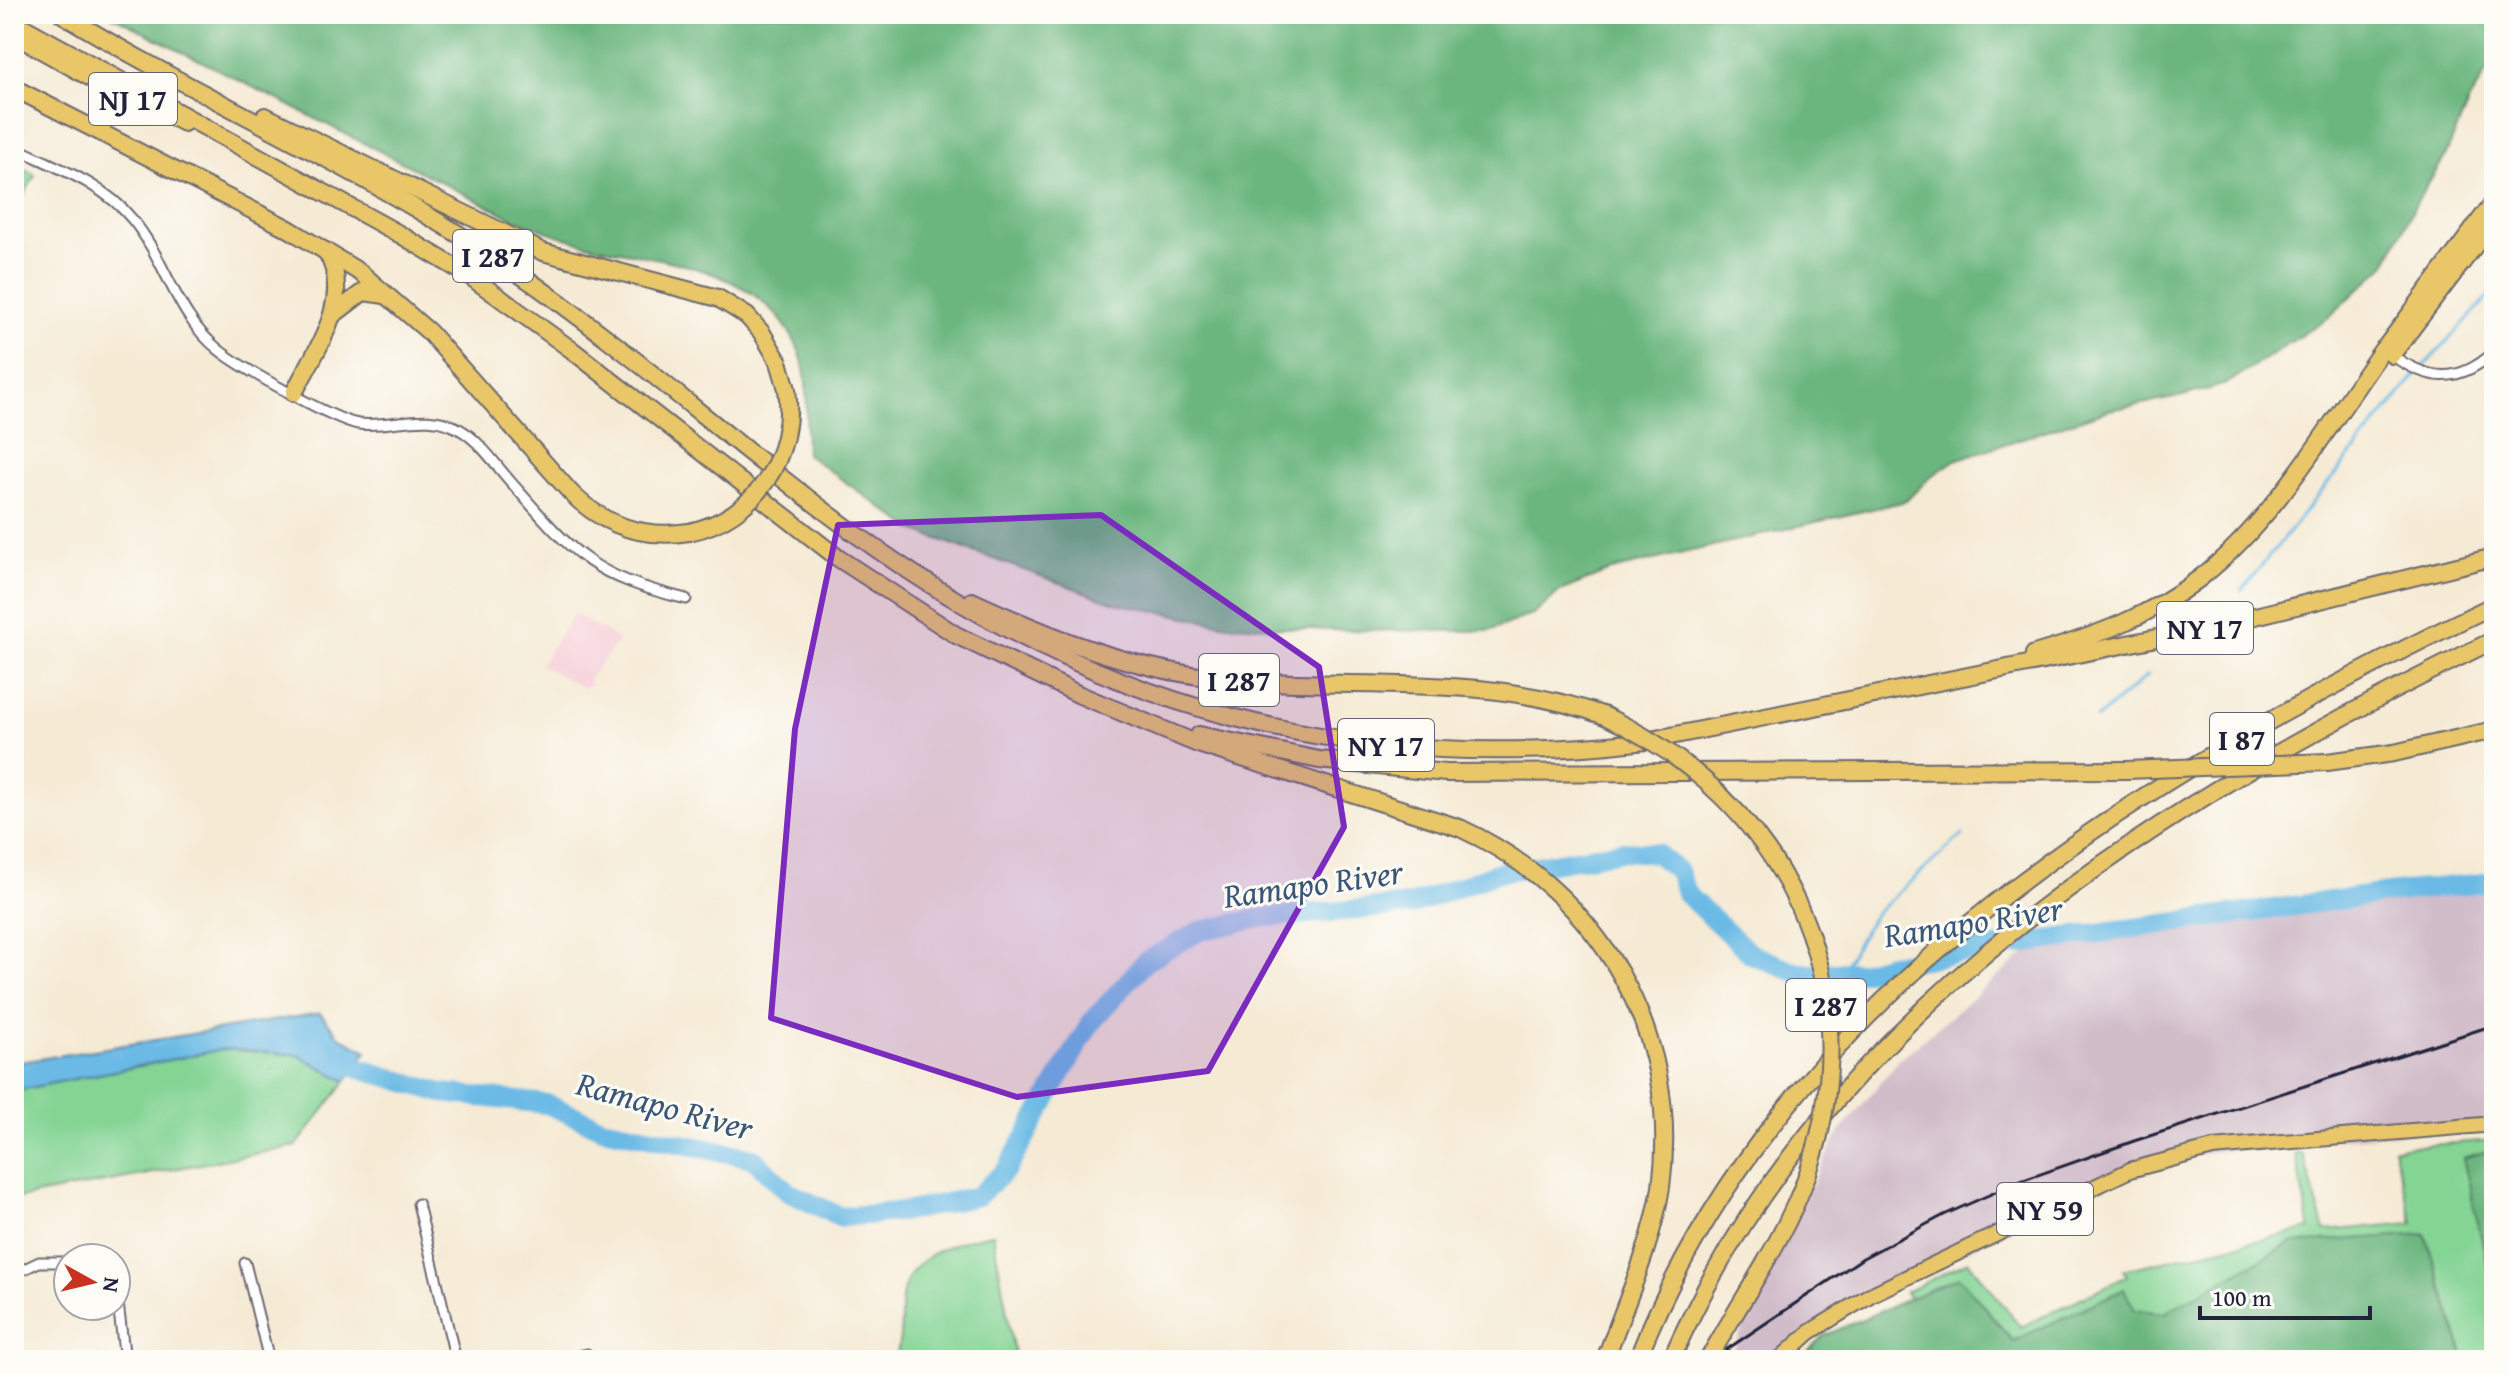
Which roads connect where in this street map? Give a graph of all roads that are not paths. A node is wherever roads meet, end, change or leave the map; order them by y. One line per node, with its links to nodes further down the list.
1 (62, 14): 4 (highway, I 287)
2 (14, 22): 7 (highway, I 287)
3 (14, 36): 7 (main road, NJ 17)
4 (169, 73): 11 (highway, bridge); 18 (highway, I 287)
5 (14, 88): 10 (highway)
6 (14, 147): 16 (street)
7 (254, 157): 23 (highway, I 287)
8 (2494, 200): 13 (main road)
9 (2494, 222): 13 (main road)
10 (325, 250): 11 (highway); 12 (highway)
11 (396, 300): 12 (highway)
12 (332, 316): 16 (highway)
13 (2388, 352): 15 (street); 22 (highway)
14 (2494, 352): 15 (street)
15 (2489, 363)
16 (294, 393): 19 (street)
17 (2494, 557): 22 (highway, NY 17)
18 (893, 560): 22 (highway, NY 17); 39 (highway, I 287, bridge)
19 (686, 599)
20 (2494, 605): 37 (highway, I 87)
21 (2494, 640): 38 (highway, I 87)
22 (1913, 688)
23 (1166, 728): 24 (highway, NY 17, bridge); 36 (highway, I 287)
24 (2494, 730)
25 (2494, 1124): 40 (main road, NY 59)
26 (418, 1204): 34 (street)
27 (52, 1262): 29 (street)
28 (245, 1263): 33 (street)
29 (14, 1274)
30 (120, 1322): 32 (street)
31 (587, 1354): 35 (street)
32 (125, 1360)
33 (269, 1360)
34 (456, 1360)
35 (561, 1360)
36 (1605, 1360)
37 (1637, 1360)
38 (1671, 1360)
39 (1708, 1360)
40 (1779, 1360)

